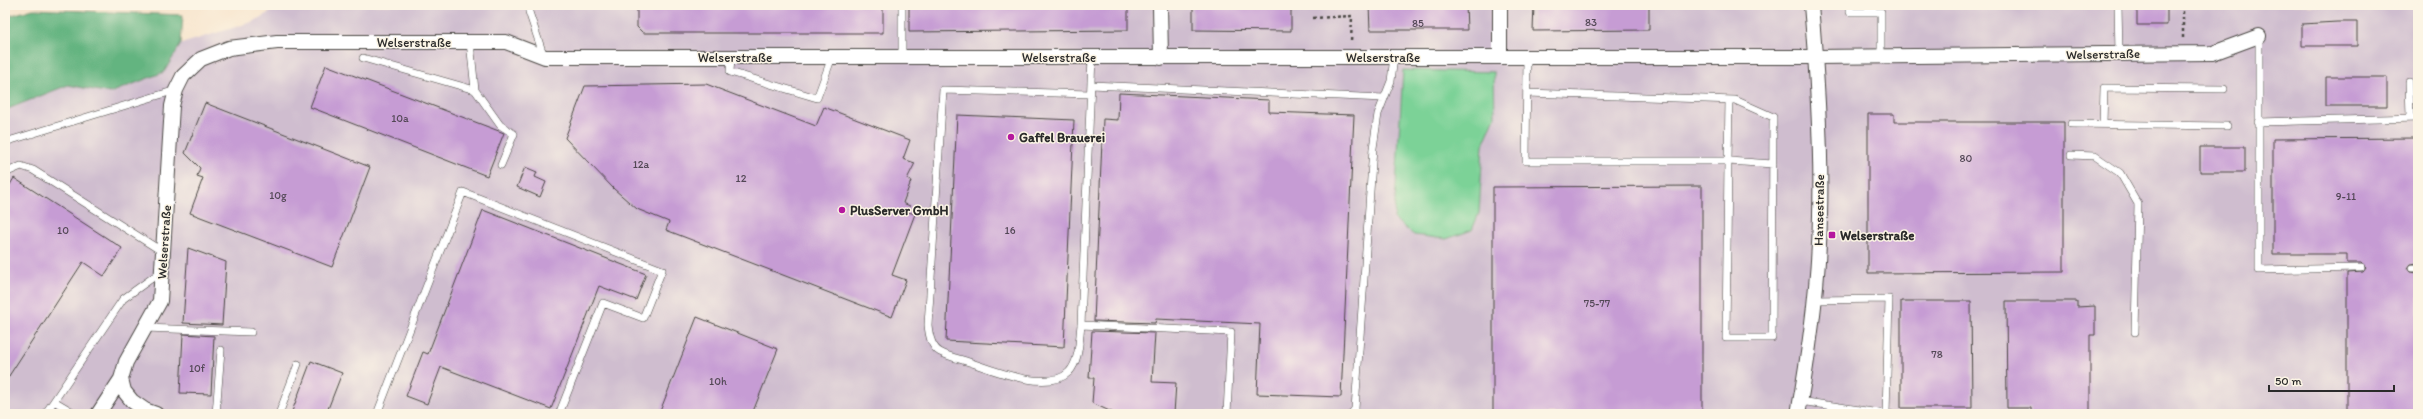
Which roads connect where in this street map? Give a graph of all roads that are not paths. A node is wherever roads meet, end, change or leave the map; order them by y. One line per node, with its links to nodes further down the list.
1 (529, 5): 13 (lane)
2 (902, 5): 16 (lane)
3 (1160, 5): 22 (street)
4 (1500, 5): 11 (street)
5 (1811, 5): 19 (street, Hansestraße)
6 (1850, 5): 20 (lane)
7 (2118, 5): 10 (lane)
8 (2259, 36): 10 (street, Welserstraße); 34 (lane)
9 (470, 42): 13 (street, Welserstraße); 26 (street, Welserstraße); 27 (lane)
10 (2119, 54): 20 (street, Welserstraße)
11 (1500, 56): 12 (street, Welserstraße); 18 (street, Welserstraße)
12 (1527, 56): 19 (street, Welserstraße); 28 (lane)
13 (545, 57): 14 (street, Welserstraße)
14 (731, 57): 15 (street, Welserstraße); 15 (lane)
15 (832, 57): 16 (street, Welserstraße)
16 (902, 57): 17 (street, Welserstraße)
17 (1092, 57): 22 (street, Welserstraße); 24 (lane)
18 (1394, 57): 22 (street, Welserstraße); 30 (lane)
19 (1816, 57): 20 (street, Welserstraße); 47 (street, Hansestraße)
20 (1881, 57)
21 (362, 58): 27 (lane)
22 (1161, 58)
23 (2410, 82): 32 (lane)
24 (1091, 85): 29 (lane); 30 (lane)
25 (2224, 89): 36 (lane)
26 (176, 90): 38 (lane); 44 (street, Welserstraße)
27 (475, 90): 42 (lane)
28 (1527, 93): 31 (lane); 40 (lane)
29 (1090, 94): 48 (lane); 48 (lane)
30 (1384, 98): 66 (lane)
31 (1729, 100): 40 (lane); 41 (lane)
32 (2410, 118): 33 (lane); 34 (lane)
33 (2418, 118)
34 (2258, 122): 45 (lane)
35 (2071, 124): 36 (lane)
36 (2103, 124): 37 (lane)
37 (2227, 126)
38 (5, 142)
39 (2072, 155): 51 (lane)
40 (1728, 161): 41 (lane); 41 (lane)
41 (1773, 164)
42 (501, 165)
43 (5, 173): 44 (lane)
44 (163, 252): 46 (street, Welserstraße)
45 (2361, 268)
46 (162, 271): 49 (street, Welserstraße); 55 (lane)
47 (1815, 300): 56 (street, Hansestraße); 67 (lane)
48 (1081, 325): 65 (lane)
49 (145, 328): 50 (lane); 54 (street, Welserstraße)
50 (251, 332)
51 (2136, 332)
52 (221, 350): 61 (lane)
53 (298, 364): 62 (lane)
54 (121, 379): 59 (street, Welserstraße); 60 (street)
55 (54, 401): 57 (lane); 58 (lane)
56 (1799, 408): 67 (lane)
57 (45, 414)
58 (76, 414)
59 (98, 414)
60 (156, 414)
61 (216, 414)
62 (279, 414)
63 (377, 414): 64 (lane)
64 (559, 414)
65 (1227, 414)
66 (1351, 414)
67 (1886, 414): 68 (lane)
68 (1890, 414)

